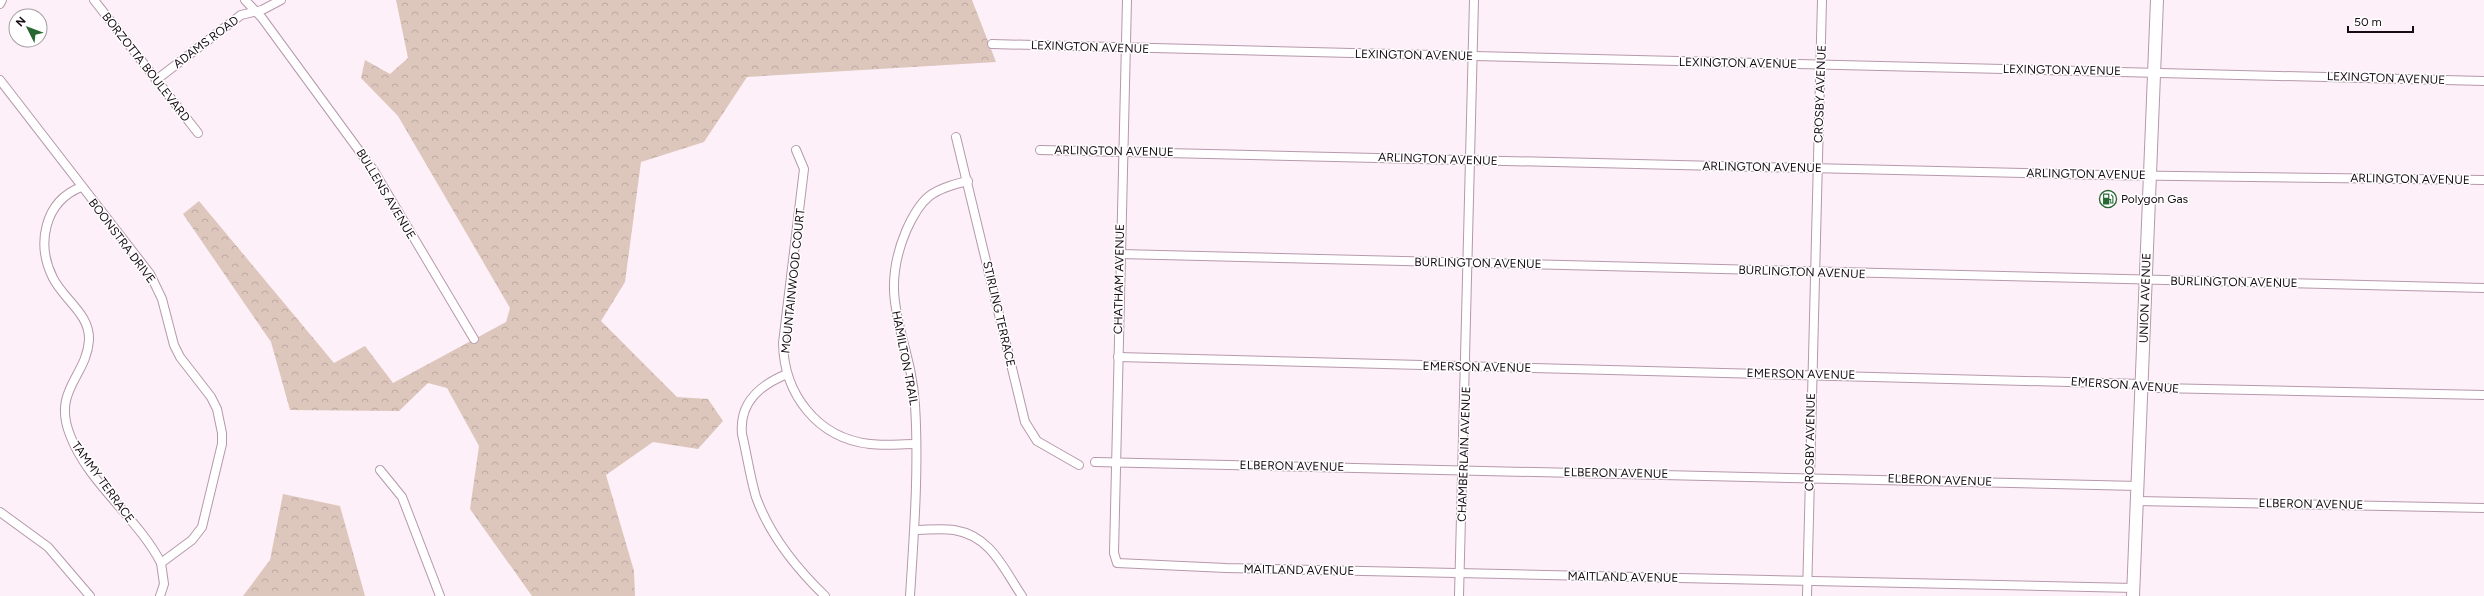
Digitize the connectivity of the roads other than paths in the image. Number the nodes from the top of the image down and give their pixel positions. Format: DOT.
graph roads {
  1 [pos="2,0"];
  2 [pos="94,0"];
  3 [pos="245,0"];
  4 [pos="281,0"];
  5 [pos="1126,0"];
  6 [pos="1474,0"];
  7 [pos="1822,0"];
  8 [pos="2157,0"];
  9 [pos="0,4"];
  10 [pos="254,10"];
  11 [pos="992,44"];
  12 [pos="1125,48"];
  13 [pos="1473,57"];
  14 [pos="1820,64"];
  15 [pos="2154,72"];
  16 [pos="0,80"];
  17 [pos="156,80"];
  18 [pos="2484,82"];
  19 [pos="198,133"];
  20 [pos="956,137"];
  21 [pos="796,150"];
  22 [pos="1040,150"];
  23 [pos="1123,151"];
  24 [pos="1470,160"];
  25 [pos="1817,168"];
  26 [pos="2150,175"];
  27 [pos="2484,180"];
  28 [pos="968,181"];
  29 [pos="81,187"];
  30 [pos="1120,254"];
  31 [pos="1468,263"];
  32 [pos="1815,272"];
  33 [pos="2146,280"];
  34 [pos="2484,288"];
  35 [pos="474,339"];
  36 [pos="1118,358"];
  37 [pos="1466,367"];
  38 [pos="787,374"];
  39 [pos="1812,374"];
  40 [pos="2142,384"];
  41 [pos="2484,395"];
  42 [pos="916,444"];
  43 [pos="1094,462"];
  44 [pos="1116,462"];
  45 [pos="1078,465"];
  46 [pos="380,470"];
  47 [pos="1464,470"];
  48 [pos="1809,477"];
  49 [pos="2138,486"];
  50 [pos="2137,501"];
  51 [pos="2484,508"];
  52 [pos="0,512"];
  53 [pos="914,530"];
  54 [pos="1114,559"];
  55 [pos="161,563"];
  56 [pos="1460,573"];
  57 [pos="1807,581"];
  58 [pos="2134,592"];
  59 [pos="90,596"];
  60 [pos="160,596"];
  61 [pos="440,596"];
  62 [pos="825,596"];
  63 [pos="910,596"];
  64 [pos="1022,596"];
  65 [pos="1459,596"];
  66 [pos="1807,596"];
  1 -- 9 [label="street"];
  2 -- 17 [label="street, BORZOTTA BOULEVARD"];
  3 -- 10 [label="street, BULLENS AVENUE"];
  4 -- 10 [label="street, ADAMS ROAD"];
  5 -- 12 [label="street, CHATHAM AVENUE"];
  6 -- 13 [label="street, CHAMBERLAIN AVENUE"];
  7 -- 14 [label="street, CROSBY AVENUE"];
  8 -- 15 [label="main road, UNION AVENUE"];
  10 -- 17 [label="street, ADAMS ROAD"];
  10 -- 35 [label="street, BULLENS AVENUE"];
  11 -- 12 [label="street, LEXINGTON AVENUE"];
  12 -- 13 [label="street, LEXINGTON AVENUE"];
  12 -- 23 [label="street, CHATHAM AVENUE"];
  13 -- 14 [label="street, LEXINGTON AVENUE"];
  13 -- 24 [label="street, CHAMBERLAIN AVENUE"];
  14 -- 15 [label="street, LEXINGTON AVENUE"];
  14 -- 25 [label="street, CROSBY AVENUE"];
  15 -- 18 [label="street, LEXINGTON AVENUE"];
  15 -- 26 [label="main road, UNION AVENUE"];
  16 -- 29 [label="street, BOONSTRA DRIVE"];
  17 -- 19 [label="street, BORZOTTA BOULEVARD"];
  20 -- 28 [label="street, STIRLING TERRACE"];
  21 -- 38 [label="street, MOUNTAINWOOD COURT"];
  22 -- 23 [label="street, ARLINGTON AVENUE"];
  23 -- 24 [label="street, ARLINGTON AVENUE"];
  23 -- 30 [label="street, CHATHAM AVENUE"];
  24 -- 25 [label="street, ARLINGTON AVENUE"];
  24 -- 31 [label="street, CHAMBERLAIN AVENUE"];
  25 -- 26 [label="street, ARLINGTON AVENUE"];
  25 -- 32 [label="street, CROSBY AVENUE"];
  26 -- 27 [label="street, ARLINGTON AVENUE"];
  26 -- 33 [label="main road, UNION AVENUE"];
  28 -- 42 [label="street, HAMILTON TRAIL"];
  28 -- 45 [label="street, STIRLING TERRACE"];
  29 -- 55 [label="street, TAMMY TERRACE"];
  29 -- 55 [label="street, BOONSTRA DRIVE"];
  30 -- 31 [label="street, BURLINGTON AVENUE"];
  30 -- 36 [label="street, CHATHAM AVENUE"];
  31 -- 32 [label="street, BURLINGTON AVENUE"];
  31 -- 37 [label="street, CHAMBERLAIN AVENUE"];
  32 -- 33 [label="street, BURLINGTON AVENUE"];
  32 -- 39 [label="street, CROSBY AVENUE"];
  33 -- 34 [label="street, BURLINGTON AVENUE"];
  33 -- 40 [label="main road, UNION AVENUE"];
  36 -- 37 [label="street, EMERSON AVENUE"];
  36 -- 44 [label="street, CHATHAM AVENUE"];
  37 -- 39 [label="street, EMERSON AVENUE"];
  37 -- 47 [label="street, CHAMBERLAIN AVENUE"];
  38 -- 42 [label="street, MOUNTAINWOOD COURT"];
  38 -- 62 [label="street"];
  39 -- 40 [label="street, EMERSON AVENUE"];
  39 -- 48 [label="street, CROSBY AVENUE"];
  40 -- 41 [label="street, EMERSON AVENUE"];
  40 -- 49 [label="main road, UNION AVENUE"];
  42 -- 53 [label="street, HAMILTON TRAIL"];
  43 -- 44 [label="street, ELBERON AVENUE"];
  44 -- 47 [label="street, ELBERON AVENUE"];
  44 -- 54 [label="street, CHATHAM AVENUE"];
  46 -- 61 [label="street"];
  47 -- 48 [label="street, ELBERON AVENUE"];
  47 -- 56 [label="street, CHAMBERLAIN AVENUE"];
  48 -- 49 [label="street, ELBERON AVENUE"];
  48 -- 57 [label="street, CROSBY AVENUE"];
  49 -- 50 [label="main road, UNION AVENUE"];
  50 -- 51 [label="street, ELBERON AVENUE"];
  50 -- 58 [label="main road, UNION AVENUE"];
  52 -- 59 [label="street"];
  53 -- 63 [label="street, HAMILTON TRAIL"];
  53 -- 64 [label="street"];
  54 -- 56 [label="street, MAITLAND AVENUE"];
  55 -- 60 [label="street, TAMMY TERRACE"];
  56 -- 57 [label="street, MAITLAND AVENUE"];
  56 -- 65 [label="street, CHAMBERLAIN AVENUE"];
  57 -- 58 [label="street, MAITLAND AVENUE"];
  57 -- 66 [label="street, CROSBY AVENUE"];
}
